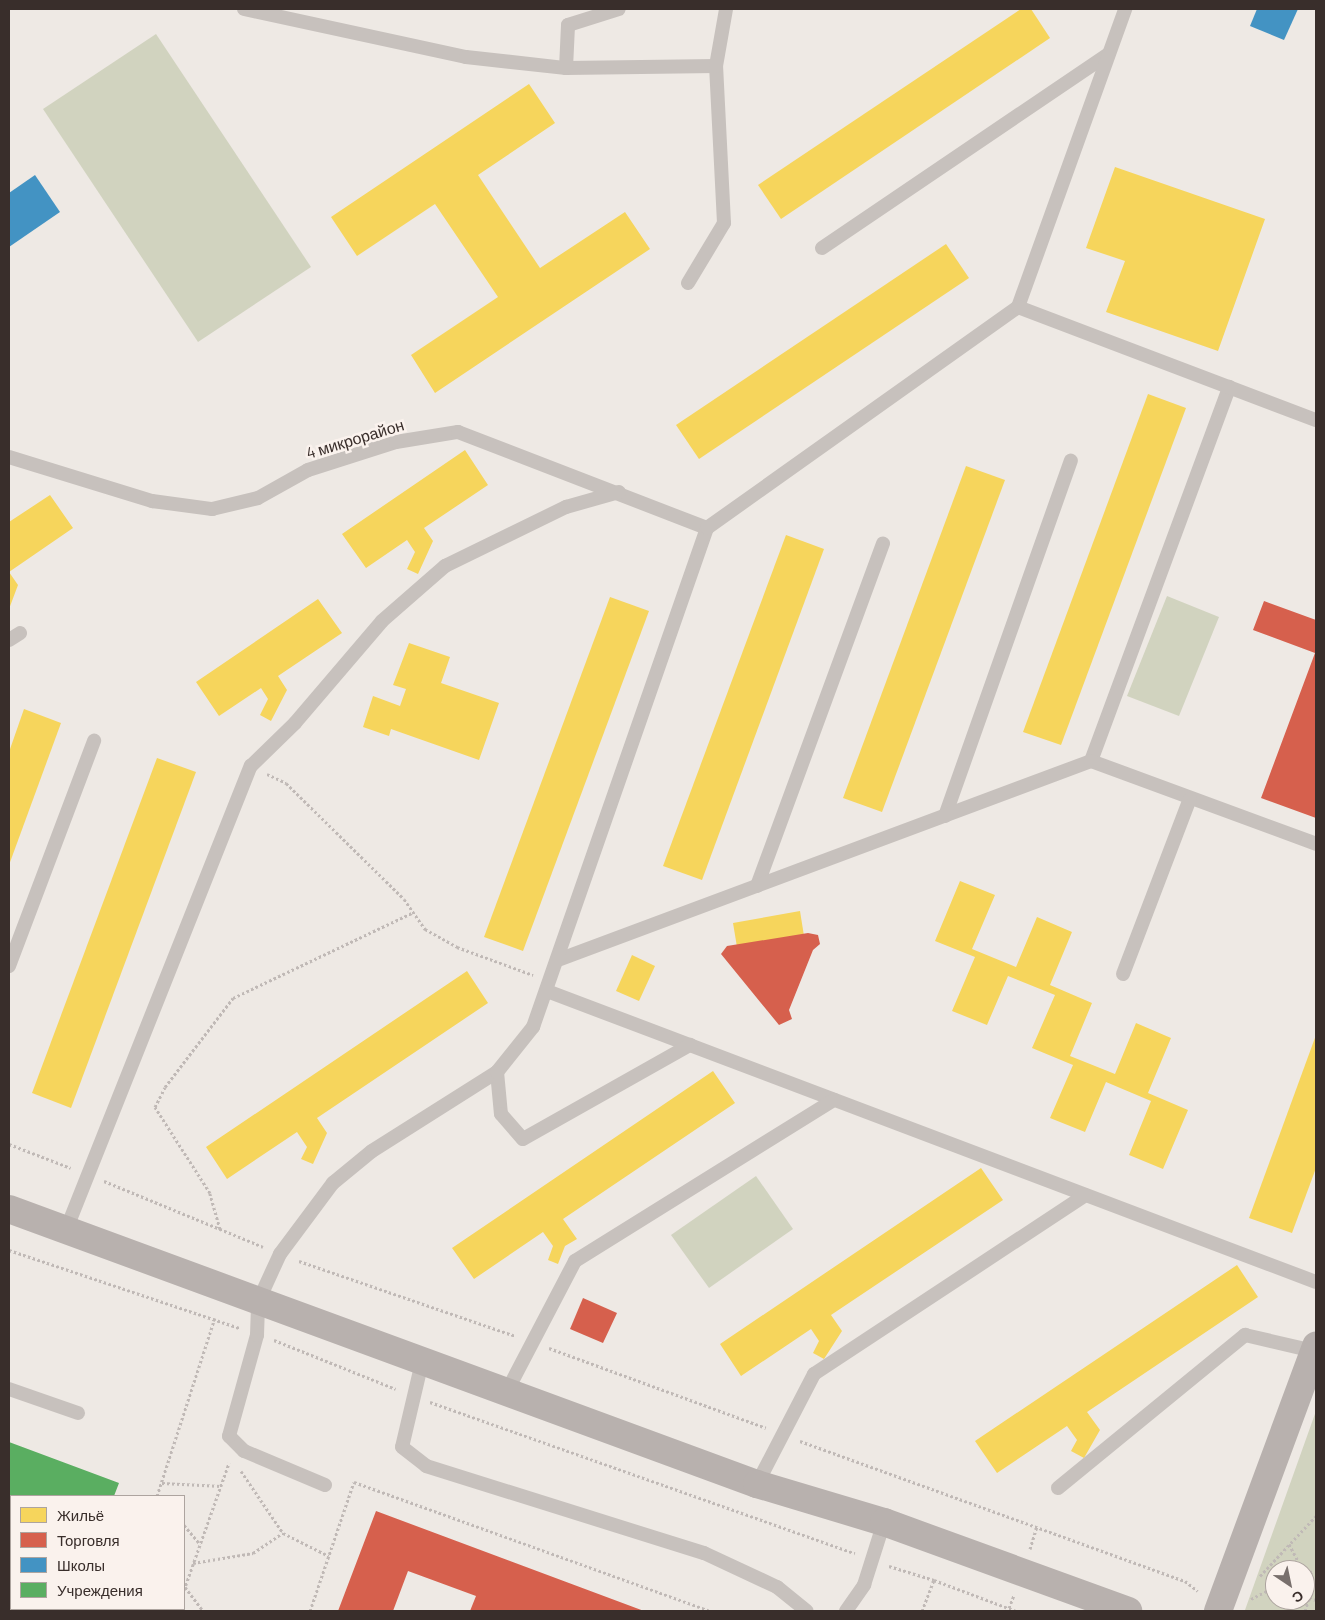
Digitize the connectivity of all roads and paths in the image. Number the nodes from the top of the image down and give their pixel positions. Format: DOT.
graph roads {
  1 [pos="244,9"];
  2 [pos="619,9"];
  3 [pos="726,9"];
  4 [pos="1125,9"];
  5 [pos="1108,54"];
  6 [pos="716,66"];
  7 [pos="566,68"];
  8 [pos="822,248"];
  9 [pos="688,283"];
  10 [pos="1018,307"];
  11 [pos="1229,387"];
  12 [pos="1316,420"];
  13 [pos="9,458"];
  14 [pos="1071,461"];
  15 [pos="619,492"];
  16 [pos="707,528"];
  17 [pos="883,543"];
  18 [pos="94,741"];
  19 [pos="1091,761"];
  20 [pos="251,766"];
  21 [pos="1190,799"];
  22 [pos="944,816"];
  23 [pos="1316,844"];
  24 [pos="757,886"];
  25 [pos="414,912"];
  26 [pos="558,960"];
  27 [pos="9,966"];
  28 [pos="1123,974"];
  29 [pos="546,991"];
  30 [pos="690,1045"];
  31 [pos="497,1072"];
  32 [pos="834,1100"];
  33 [pos="9,1144"];
  34 [pos="86,1174"];
  35 [pos="1085,1195"];
  36 [pos="9,1210"];
  37 [pos="220,1229"];
  38 [pos="66,1230"];
  39 [pos="9,1250"];
  40 [pos="280,1254"];
  41 [pos="1316,1282"];
  42 [pos="258,1302"];
  43 [pos="215,1318"];
  44 [pos="257,1335"];
  45 [pos="533,1342"];
  46 [pos="1315,1349"];
  47 [pos="422,1362"];
  48 [pos="9,1390"];
  49 [pos="506,1392"];
  50 [pos="415,1397"];
  51 [pos="78,1413"];
  52 [pos="782,1435"];
  53 [pos="236,1444"];
  54 [pos="230,1461"];
  55 [pos="162,1483"];
  56 [pos="757,1484"];
  57 [pos="325,1485"];
  58 [pos="221,1486"];
  59 [pos="1058,1488"];
  60 [pos="157,1495"];
  61 [pos="1316,1516"];
  62 [pos="884,1522"];
  63 [pos="185,1527"];
  64 [pos="283,1533"];
  65 [pos="200,1544"];
  66 [pos="1289,1544"];
  67 [pos="329,1556"];
  68 [pos="871,1560"];
  69 [pos="1297,1560"];
  70 [pos="193,1563"];
  71 [pos="934,1580"];
  72 [pos="1255,1580"];
  73 [pos="185,1585"];
  74 [pos="185,1589"];
  75 [pos="1247,1594"];
  76 [pos="1246,1601"];
  77 [pos="1095,1606"];
  78 [pos="1219,1610"];
  79 [pos="203,1611"];
  80 [pos="310,1611"];
  81 [pos="711,1611"];
  82 [pos="807,1611"];
  83 [pos="846,1611"];
  84 [pos="922,1611"];
  85 [pos="1016,1611"];
  86 [pos="1128,1611"];
  1 -- 7 [label="lane"];
  2 -- 7 [label="lane"];
  3 -- 6 [label="lane"];
  4 -- 5 [label="lane"];
  5 -- 8 [label="lane"];
  5 -- 10 [label="lane"];
  6 -- 7 [label="lane"];
  6 -- 9 [label="lane"];
  10 -- 11 [label="lane"];
  10 -- 16 [label="lane"];
  11 -- 12 [label="lane"];
  11 -- 19 [label="lane"];
  13 -- 15 [label="lane, 4 микрорайон"];
  14 -- 22 [label="lane"];
  15 -- 16 [label="lane, 4 микрорайон"];
  15 -- 20 [label="lane"];
  16 -- 26 [label="lane"];
  17 -- 24 [label="lane"];
  18 -- 27 [label="lane"];
  19 -- 21 [label="lane"];
  19 -- 22 [label="lane"];
  20 -- 25 [label="path"];
  20 -- 34 [label="lane"];
  21 -- 23 [label="lane"];
  21 -- 28 [label="lane"];
  22 -- 24 [label="lane"];
  24 -- 26 [label="lane"];
  25 -- 29 [label="path"];
  25 -- 37 [label="path"];
  26 -- 29 [label="lane"];
  29 -- 30 [label="lane"];
  29 -- 31 [label="lane"];
  30 -- 31 [label="lane"];
  30 -- 32 [label="lane"];
  31 -- 40 [label="lane"];
  32 -- 35 [label="lane"];
  32 -- 45 [label="lane"];
  33 -- 34 [label="path"];
  34 -- 37 [label="path"];
  34 -- 38 [label="lane"];
  35 -- 41 [label="lane"];
  35 -- 52 [label="lane"];
  36 -- 38 [label="street"];
  37 -- 40 [label="path"];
  38 -- 42 [label="street"];
  39 -- 43 [label="path"];
  40 -- 42 [label="lane"];
  40 -- 45 [label="path"];
  42 -- 44 [label="lane"];
  42 -- 47 [label="street"];
  43 -- 44 [label="path"];
  43 -- 55 [label="path"];
  44 -- 50 [label="path"];
  44 -- 53 [label="lane"];
  45 -- 49 [label="lane"];
  45 -- 52 [label="path"];
  46 -- 59 [label="lane"];
  46 -- 78 [label="street"];
  47 -- 49 [label="street"];
  47 -- 50 [label="lane"];
  48 -- 51 [label="lane"];
  49 -- 56 [label="street"];
  50 -- 68 [label="path"];
  50 -- 82 [label="lane"];
  52 -- 56 [label="lane"];
  52 -- 78 [label="path"];
  53 -- 54 [label="path"];
  53 -- 57 [label="lane"];
  54 -- 58 [label="path"];
  54 -- 64 [label="path"];
  55 -- 58 [label="path"];
  55 -- 60 [label="path"];
  56 -- 62 [label="street"];
  58 -- 65 [label="path"];
  61 -- 66 [label="path"];
  62 -- 68 [label="lane"];
  62 -- 77 [label="street"];
  63 -- 65 [label="path"];
  64 -- 67 [label="path"];
  64 -- 70 [label="path"];
  65 -- 70 [label="path"];
  66 -- 69 [label="path"];
  66 -- 72 [label="path"];
  67 -- 80 [label="path"];
  67 -- 81 [label="path"];
  68 -- 71 [label="path"];
  68 -- 83 [label="lane"];
  70 -- 73 [label="path"];
  71 -- 84 [label="path"];
  71 -- 85 [label="path"];
  74 -- 79 [label="path"];
  75 -- 76 [label="path"];
  77 -- 86 [label="street"];
}
